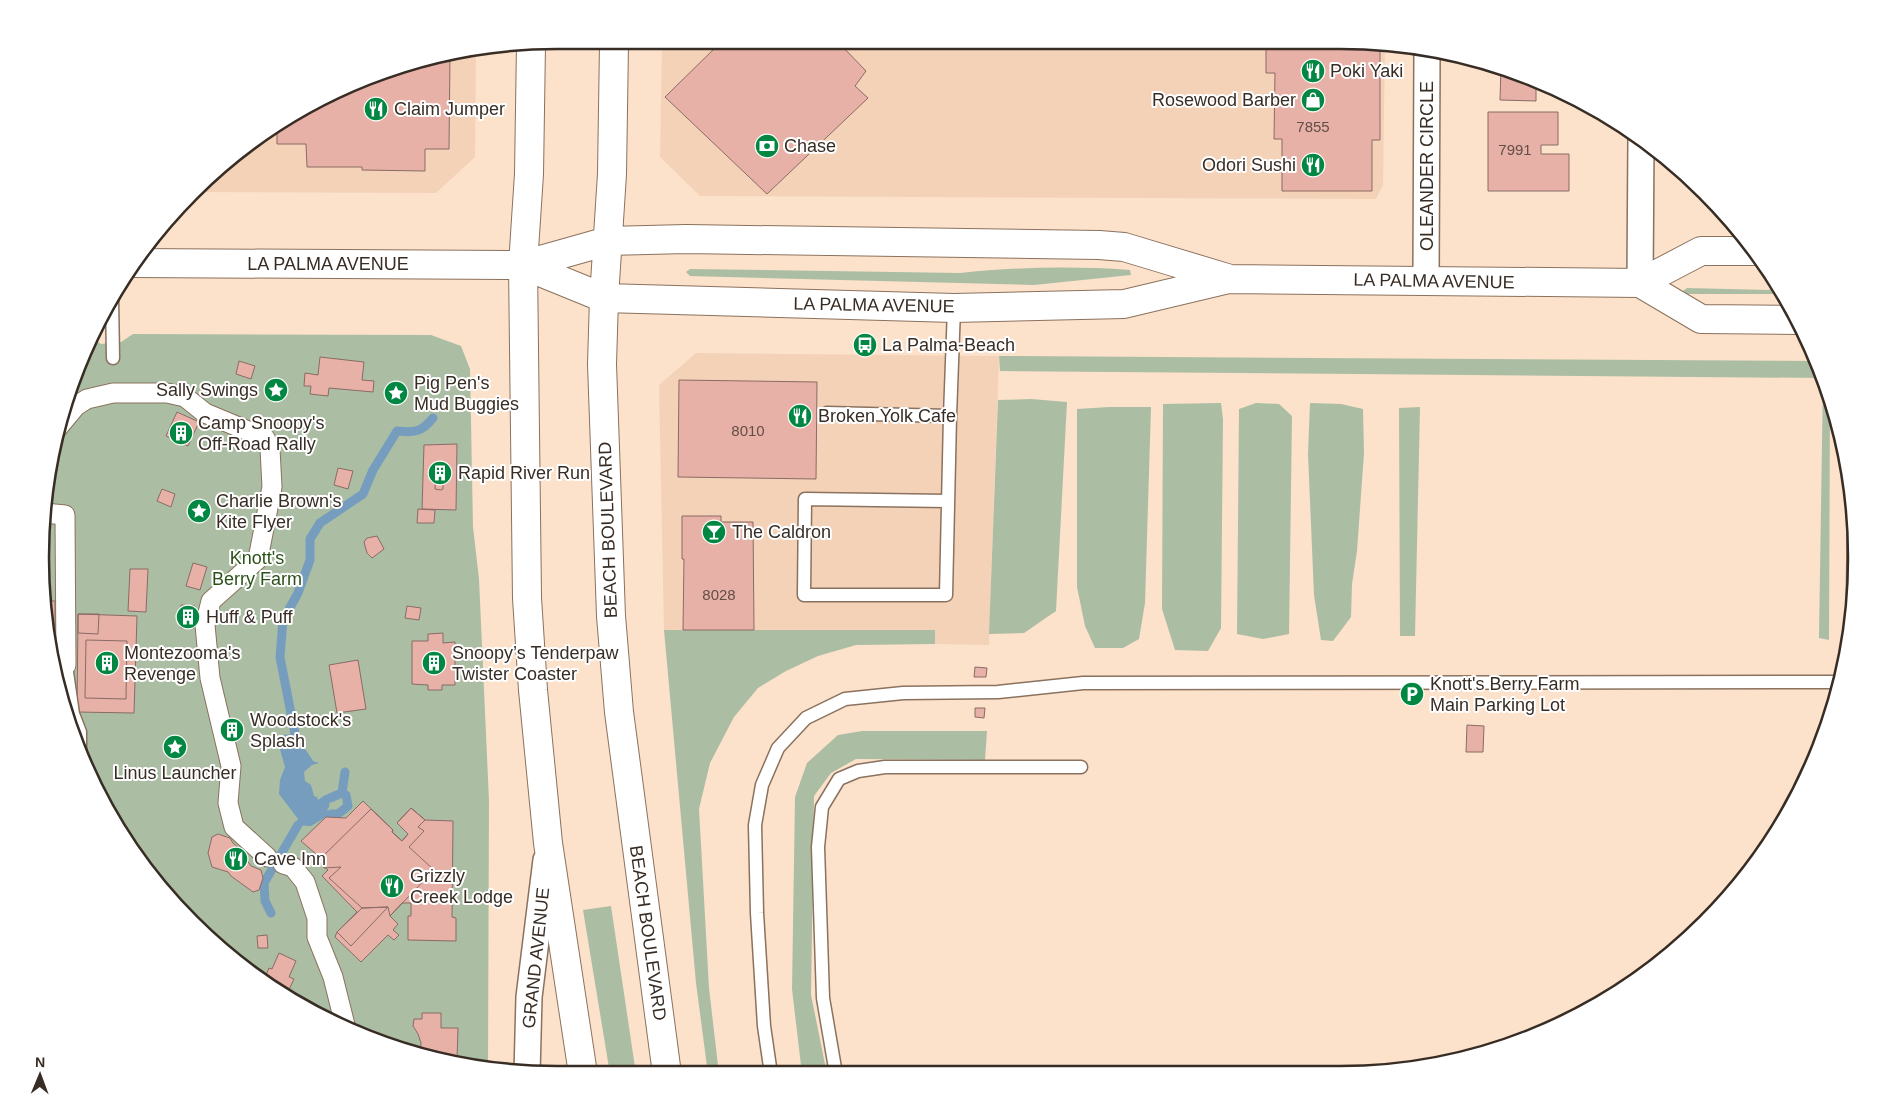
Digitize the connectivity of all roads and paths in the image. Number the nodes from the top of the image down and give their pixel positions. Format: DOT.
graph roads {
  1 [pos="614,49"];
  2 [pos="531,50"];
  3 [pos="1427,57"];
  4 [pos="1641,148"];
  5 [pos="608,241"];
  6 [pos="1745,251"];
  7 [pos="143,263"];
  8 [pos="523,265"];
  9 [pos="1229,279"];
  10 [pos="1426,280"];
  11 [pos="1640,283"];
  12 [pos="604,298"];
  13 [pos="954,308"];
  14 [pos="112,312"];
  15 [pos="1789,320"];
  16 [pos="113,358"];
  17 [pos="70,413"];
  18 [pos="827,413"];
  19 [pos="950,416"];
  20 [pos="948,501"];
  21 [pos="51,514"];
  22 [pos="66,665"];
  23 [pos="1833,682"];
  24 [pos="72,709"];
  25 [pos="1081,767"];
  26 [pos="548,843"];
  27 [pos="344,1019"];
  28 [pos="527,1065"];
  29 [pos="581,1066"];
  30 [pos="666,1066"];
  31 [pos="770,1066"];
  32 [pos="835,1066"];
  1 -- 5 [label="main road, BEACH BOULEVARD"];
  2 -- 8 [label="main road"];
  3 -- 10 [label="street, OLEANDER CIRCLE"];
  4 -- 11 [label="street"];
  5 -- 8 [label="main road, LA PALMA AVENUE"];
  5 -- 9 [label="main road, LA PALMA AVENUE"];
  5 -- 12 [label="main road, BEACH BOULEVARD"];
  6 -- 11 [label="main road, LA PALMA AVENUE"];
  7 -- 8 [label="main road, LA PALMA AVENUE"];
  8 -- 12 [label="main road, LA PALMA AVENUE"];
  8 -- 26 [label="main road"];
  9 -- 10 [label="main road, LA PALMA AVENUE"];
  9 -- 13 [label="main road, LA PALMA AVENUE"];
  10 -- 11 [label="main road, LA PALMA AVENUE"];
  11 -- 15 [label="main road, LA PALMA AVENUE"];
  12 -- 13 [label="main road, LA PALMA AVENUE"];
  12 -- 30 [label="main road, BEACH BOULEVARD"];
  13 -- 19 [label="lane"];
  14 -- 16 [label="lane"];
  17 -- 27 [label="street"];
  18 -- 19 [label="lane"];
  19 -- 20 [label="lane"];
  20 -- 20 [label="lane"];
  21 -- 22 [label="street"];
  22 -- 24 [label="lane"];
  23 -- 31 [label="lane"];
  25 -- 32 [label="lane"];
  26 -- 28 [label="street, GRAND AVENUE"];
  26 -- 29 [label="main road"];
}
